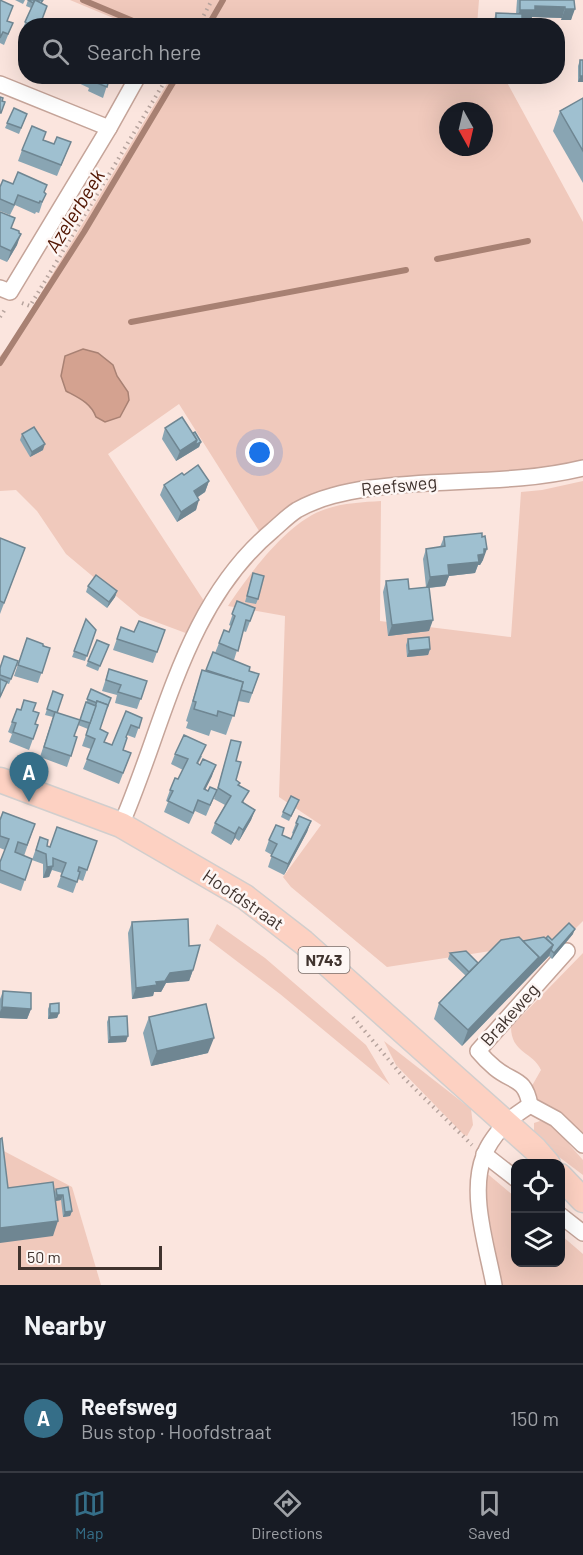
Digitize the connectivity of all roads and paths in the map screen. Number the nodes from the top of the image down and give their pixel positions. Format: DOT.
graph roads {
  1 [pos="212,0"];
  2 [pos="202,18"];
  3 [pos="0,84"];
  4 [pos="134,84"];
  5 [pos="163,84"];
  6 [pos="109,128"];
  7 [pos="0,288"];
  8 [pos="8,306"];
  9 [pos="16,308"];
  10 [pos="0,317"];
  11 [pos="583,468"];
  12 [pos="0,780"];
  13 [pos="121,825"];
  14 [pos="567,951"];
  15 [pos="346,1009"];
  16 [pos="530,1105"];
  17 [pos="505,1123"];
  18 [pos="583,1145"];
  19 [pos="484,1154"];
  20 [pos="542,1156"];
  21 [pos="565,1169"];
  22 [pos="511,1175"];
  23 [pos="565,1180"];
  24 [pos="583,1180"];
  25 [pos="583,1200"];
  26 [pos="565,1218"];
  27 [pos="583,1233"];
  28 [pos="494,1285"];
  1 -- 2 [label="path"];
  3 -- 6 [label="street"];
  4 -- 6 [label="street"];
  5 -- 9 [label="path"];
  6 -- 7 [label="street"];
  8 -- 10 [label="path"];
  11 -- 13 [label="street, Reefsweg"];
  12 -- 13 [label="main road, Hoofdstraat / N743"];
  13 -- 17 [label="main road, Hoofdstraat / N743"];
  14 -- 16 [label="street, Brakeweg"];
  15 -- 19 [label="path"];
  16 -- 17 [label="street"];
  16 -- 18 [label="street"];
  17 -- 19 [label="street"];
  17 -- 20 [label="main road, N743"];
  19 -- 22 [label="street"];
  19 -- 28 [label="street"];
  21 -- 24 [label="main road, N743"];
  23 -- 25 [label="main road"];
  26 -- 27 [label="street"];
}
